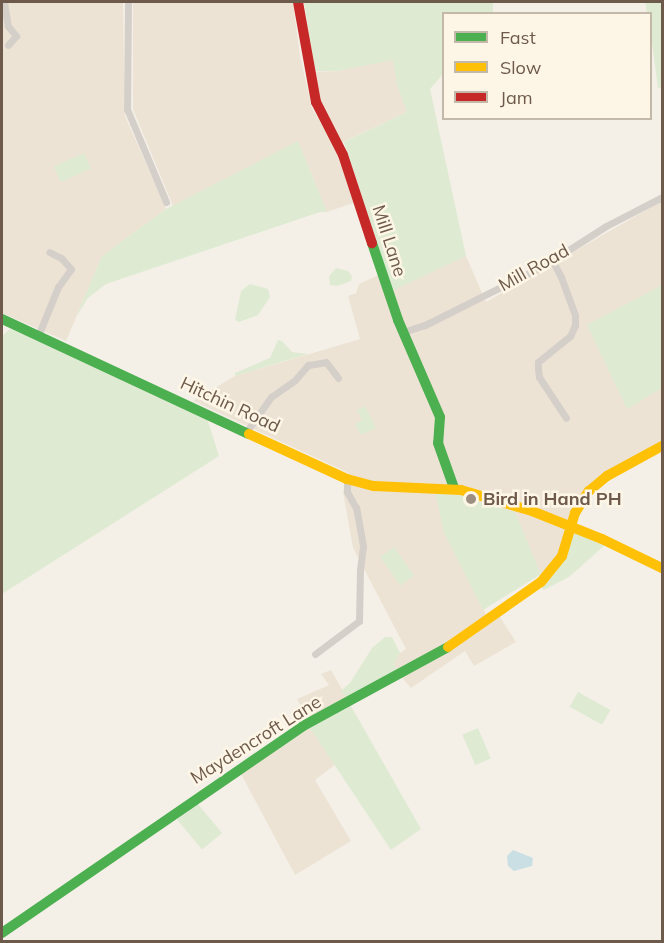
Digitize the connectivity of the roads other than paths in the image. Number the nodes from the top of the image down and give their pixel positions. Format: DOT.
graph roads {
  1 [pos="4,2"];
  2 [pos="128,2"];
  3 [pos="298,2"];
  4 [pos="8,45"];
  5 [pos="663,197"];
  6 [pos="166,202"];
  7 [pos="50,252"];
  8 [pos="552,261"];
  9 [pos="2,319"];
  10 [pos="403,332"];
  11 [pos="38,336"];
  12 [pos="338,378"];
  13 [pos="566,418"];
  14 [pos="247,431"];
  15 [pos="663,446"];
  16 [pos="347,479"];
  17 [pos="454,488"];
  18 [pos="570,526"];
  19 [pos="663,568"];
  20 [pos="315,654"];
  21 [pos="2,933"];
  1 -- 4 [label="street"];
  2 -- 6 [label="street"];
  3 -- 10 [label="street, Mill Lane"];
  5 -- 8 [label="street, Mill Road"];
  7 -- 11 [label="street"];
  8 -- 10 [label="street, Mill Road"];
  8 -- 13 [label="street"];
  9 -- 11 [label="street, Hitchin Road"];
  10 -- 17 [label="street, Mill Lane"];
  11 -- 14 [label="street, Hitchin Road"];
  12 -- 14 [label="street"];
  14 -- 16 [label="street, Hitchin Road"];
  15 -- 18 [label="street, Maydencroft Lane"];
  16 -- 17 [label="street, Hitchin Road"];
  16 -- 20 [label="street"];
  17 -- 18 [label="street, Hitchin Road"];
  18 -- 19 [label="street, Hitchin Road"];
  18 -- 21 [label="street, Maydencroft Lane"];
}
